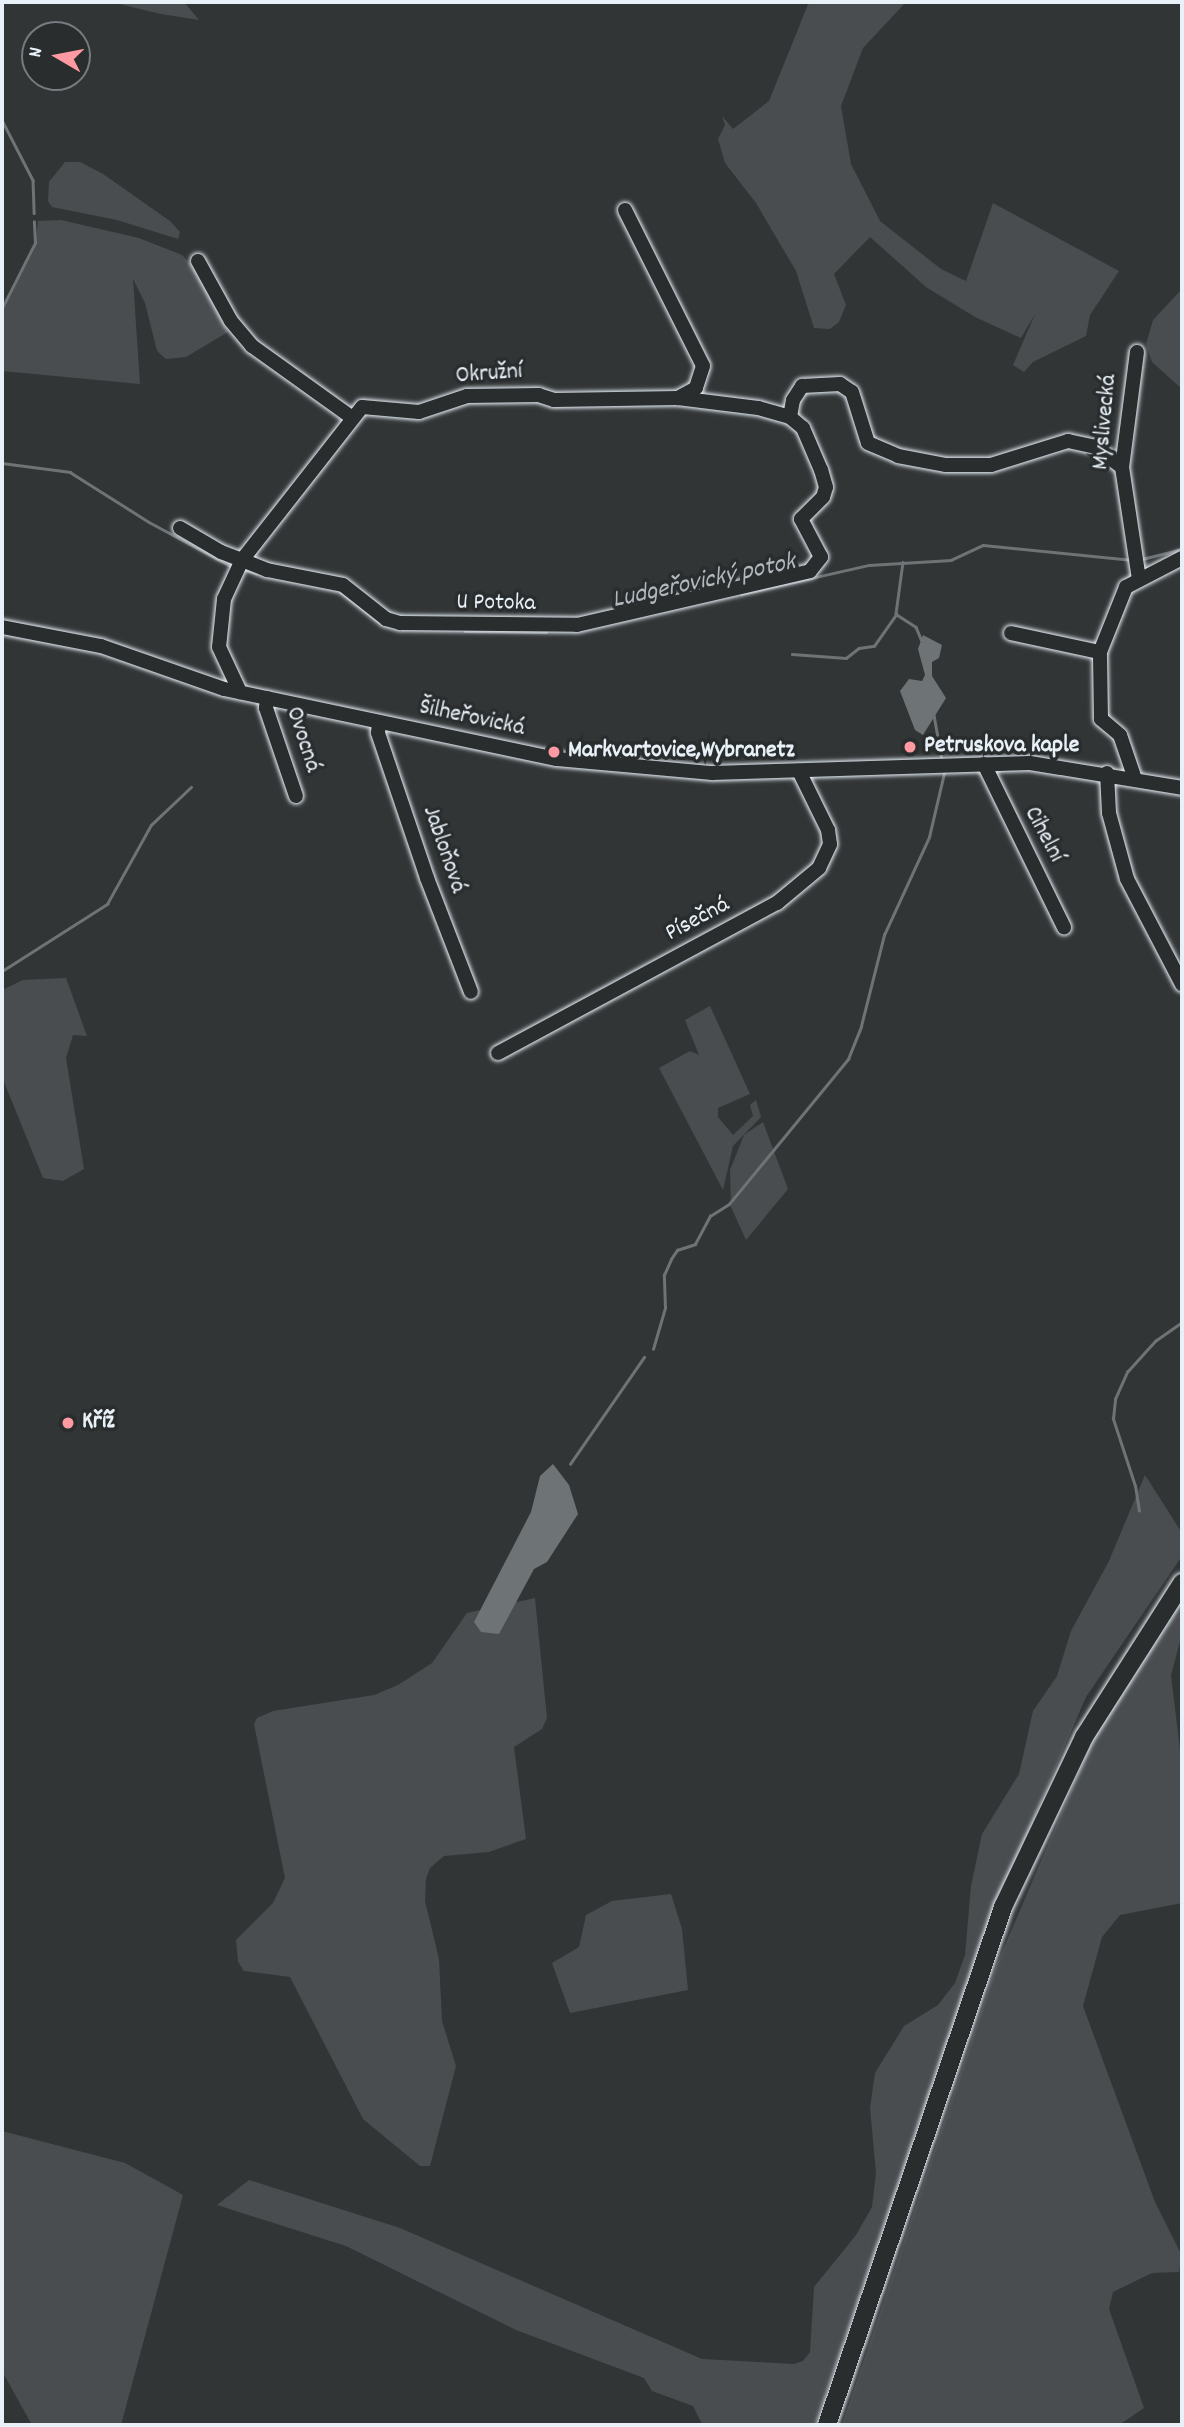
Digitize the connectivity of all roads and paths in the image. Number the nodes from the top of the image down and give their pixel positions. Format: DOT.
graph roads {
  1 [pos="625,211"];
  2 [pos="198,261"];
  3 [pos="1137,352"];
  4 [pos="678,398"];
  5 [pos="351,417"];
  6 [pos="790,417"];
  7 [pos="1122,467"];
  8 [pos="180,527"];
  9 [pos="1182,558"];
  10 [pos="242,560"];
  11 [pos="1139,579"];
  12 [pos="2,627"];
  13 [pos="1011,633"];
  14 [pos="1100,652"];
  15 [pos="240,692"];
  16 [pos="267,698"];
  17 [pos="379,722"];
  18 [pos="984,764"];
  19 [pos="799,771"];
  20 [pos="1107,773"];
  21 [pos="1135,779"];
  22 [pos="1182,788"];
  23 [pos="296,796"];
  24 [pos="1064,927"];
  25 [pos="1182,984"];
  26 [pos="471,992"];
  27 [pos="498,1053"];
  28 [pos="1182,1583"];
  29 [pos="828,2422"];
  1 -- 4 [label="street"];
  2 -- 5 [label="street"];
  3 -- 7 [label="street, Myslivecká"];
  4 -- 5 [label="street, Okružní"];
  4 -- 6 [label="street, Okružní"];
  5 -- 10 [label="street"];
  6 -- 7 [label="street"];
  6 -- 10 [label="street, U Potoka"];
  7 -- 11 [label="street, Myslivecká"];
  8 -- 10 [label="street, U Potoka"];
  9 -- 11 [label="street"];
  10 -- 15 [label="street"];
  11 -- 14 [label="street"];
  12 -- 15 [label="street, Šilheřovická"];
  13 -- 14 [label="street"];
  14 -- 21 [label="street"];
  15 -- 16 [label="street, Šilheřovická"];
  16 -- 17 [label="street, Šilheřovická"];
  16 -- 23 [label="street, Ovocná"];
  17 -- 19 [label="street, Šilheřovická"];
  17 -- 26 [label="street, Jabloňová"];
  18 -- 19 [label="street, Šilheřovická"];
  18 -- 20 [label="street, Šilheřovická"];
  18 -- 24 [label="street, Cihelní"];
  19 -- 27 [label="street, Písečná"];
  20 -- 21 [label="street, Šilheřovická"];
  20 -- 25 [label="street"];
  21 -- 22 [label="street, Šilheřovická"];
  28 -- 29 [label="main road"];
}
